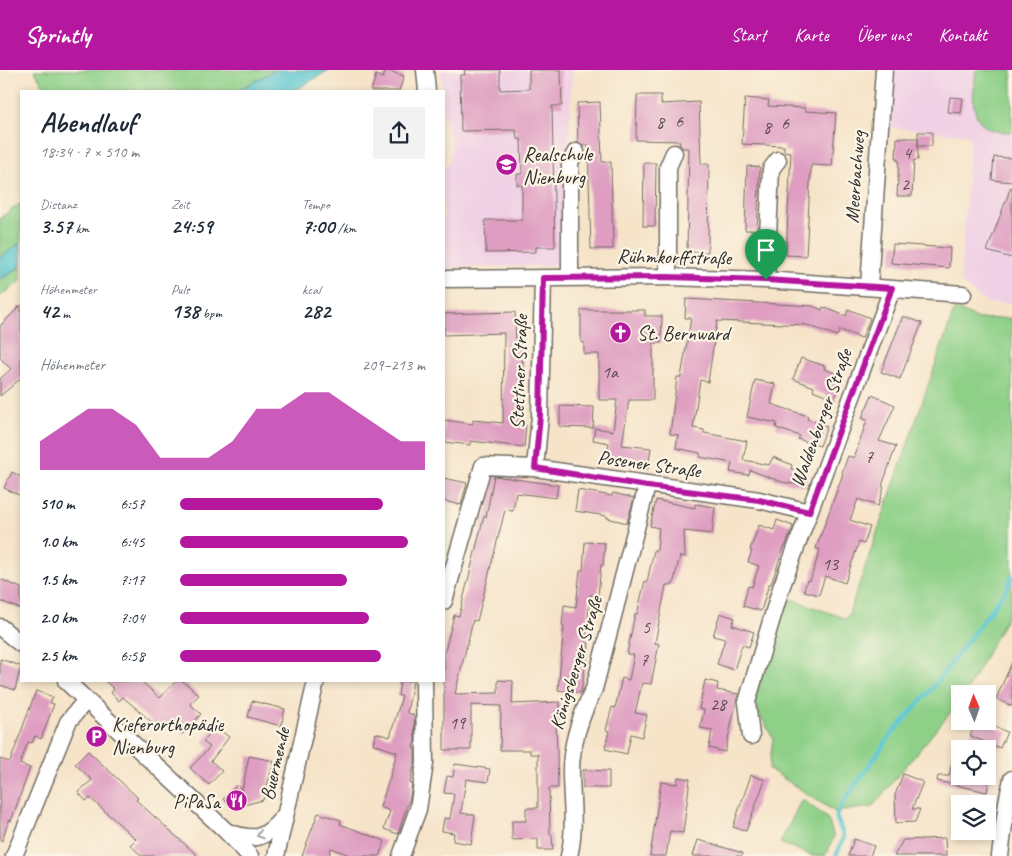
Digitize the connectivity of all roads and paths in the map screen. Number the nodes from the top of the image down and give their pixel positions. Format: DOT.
graph roads {
  1 [pos="425,70"];
  2 [pos="884,70"];
  3 [pos="427,90"];
  4 [pos="576,152"];
  5 [pos="674,153"];
  6 [pos="778,160"];
  7 [pos="668,277"];
  8 [pos="543,278"];
  9 [pos="570,278"];
  10 [pos="445,279"];
  11 [pos="766,280"];
  12 [pos="869,286"];
  13 [pos="892,288"];
  14 [pos="963,294"];
  15 [pos="535,468"];
  16 [pos="647,486"];
  17 [pos="809,512"];
  18 [pos="445,597"];
  19 [pos="0,627"];
  20 [pos="20,643"];
  21 [pos="67,682"];
  22 [pos="316,682"];
  23 [pos="424,682"];
  24 [pos="86,700"];
  25 [pos="750,736"];
  26 [pos="1012,779"];
  27 [pos="286,814"];
  28 [pos="226,831"];
  29 [pos="14,856"];
  30 [pos="250,856"];
  31 [pos="276,856"];
  32 [pos="401,856"];
  33 [pos="569,856"];
  34 [pos="1000,856"];
  1 -- 3 [label="street"];
  2 -- 12 [label="street, Meerbachweg"];
  4 -- 9 [label="street"];
  5 -- 7 [label="street"];
  6 -- 11 [label="street"];
  7 -- 9 [label="street, Rühmkorffstraße"];
  7 -- 11 [label="street, Rühmkorffstraße"];
  8 -- 9 [label="street, Rühmkorffstraße"];
  8 -- 10 [label="street, Rühmkorffstraße"];
  8 -- 15 [label="street, Stettiner Straße"];
  11 -- 12 [label="street, Rühmkorffstraße"];
  12 -- 13 [label="street, Rühmkorffstraße"];
  13 -- 14 [label="street, Rühmkorffstraße"];
  13 -- 17 [label="street, Waldenburger Straße"];
  15 -- 16 [label="street, Posener Straße"];
  15 -- 18 [label="street, Posener Straße"];
  16 -- 17 [label="street, Posener Straße"];
  16 -- 33 [label="street, Königsberger Straße"];
  17 -- 25 [label="street, Waldenburger Straße"];
  19 -- 20 [label="street"];
  21 -- 24 [label="street"];
  22 -- 27 [label="street, Buermende"];
  23 -- 32 [label="street"];
  24 -- 28 [label="street"];
  24 -- 29 [label="street"];
  26 -- 34 [label="street"];
  27 -- 28 [label="street, one-way"];
  27 -- 31 [label="street, Buermende"];
  28 -- 30 [label="street"];
}
